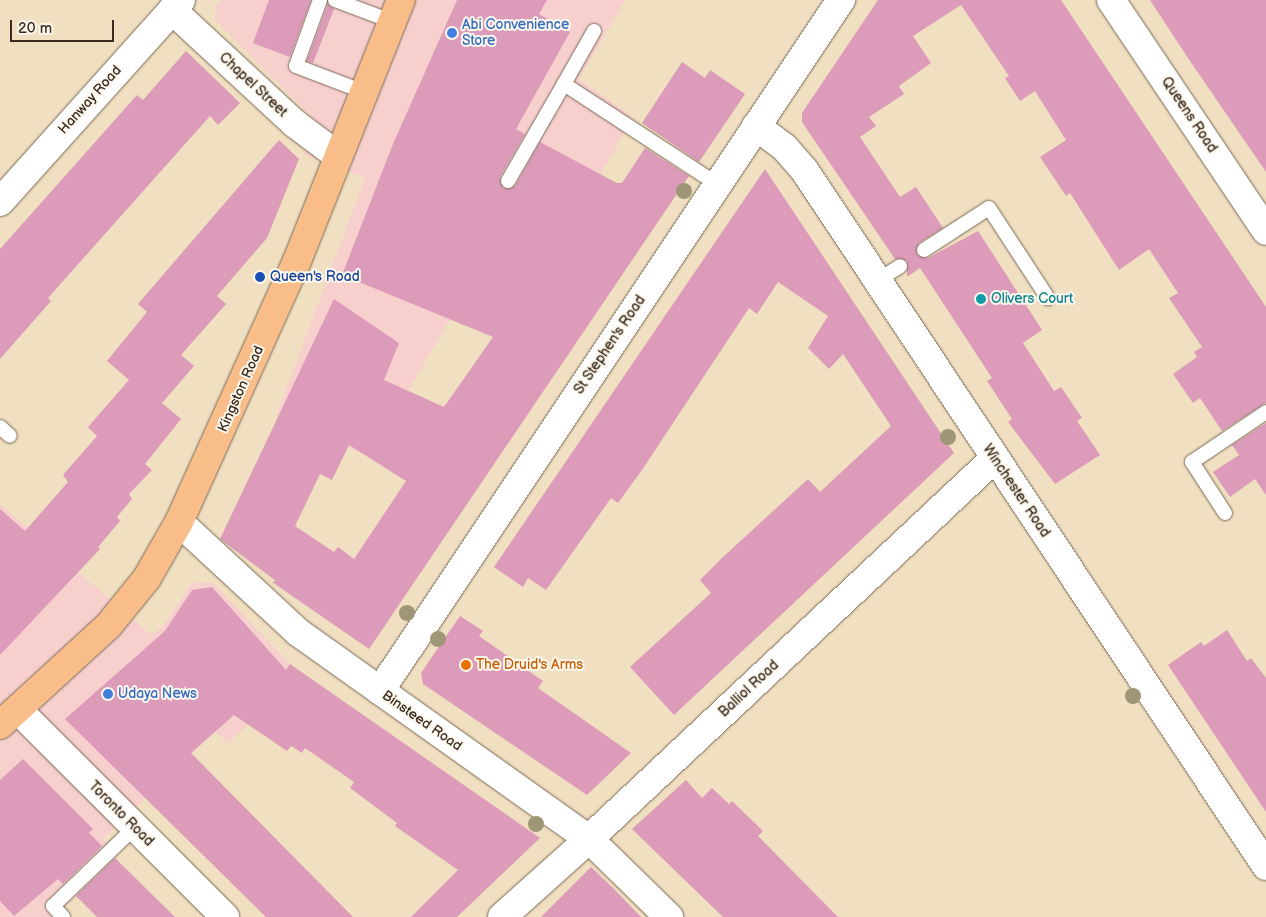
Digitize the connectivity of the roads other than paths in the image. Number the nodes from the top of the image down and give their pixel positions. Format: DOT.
graph roads {
  1 [pos="320,0"];
  2 [pos="335,0"];
  3 [pos="841,0"];
  4 [pos="1111,0"];
  5 [pos="177,5"];
  6 [pos="396,11"];
  7 [pos="594,31"];
  8 [pos="564,84"];
  9 [pos="364,92"];
  10 [pos="756,126"];
  11 [pos="338,156"];
  12 [pos="508,182"];
  13 [pos="717,184"];
  14 [pos="0,202"];
  15 [pos="1266,231"];
  16 [pos="924,250"];
  17 [pos="1048,298"];
  18 [pos="1266,412"];
  19 [pos="994,459"];
  20 [pos="1225,513"];
  21 [pos="179,522"];
  22 [pos="380,691"];
  23 [pos="9,718"];
  24 [pos="135,827"];
  25 [pos="589,839"];
  26 [pos="1266,866"];
  27 [pos="64,917"];
  28 [pos="225,917"];
  29 [pos="502,917"];
  30 [pos="669,917"];
  1 -- 9 [label="lane"];
  2 -- 6 [label="lane"];
  3 -- 10 [label="street, St Stephen's Road"];
  4 -- 15 [label="street, Queens Road"];
  5 -- 11 [label="street, Chapel Street"];
  5 -- 14 [label="street, Hanway Road"];
  6 -- 9 [label="main road, Kingston Road"];
  7 -- 8 [label="lane"];
  8 -- 12 [label="lane"];
  8 -- 13 [label="lane"];
  9 -- 11 [label="main road, Kingston Road"];
  10 -- 13 [label="street, St Stephen's Road"];
  10 -- 19 [label="street, Winchester Road"];
  11 -- 21 [label="main road, Kingston Road"];
  13 -- 22 [label="street, St Stephen's Road"];
  16 -- 17 [label="lane"];
  18 -- 20 [label="lane"];
  19 -- 25 [label="street, Balliol Road"];
  19 -- 26 [label="street, Winchester Road"];
  21 -- 22 [label="street, Binsteed Road"];
  21 -- 23 [label="main road, Kingston Road"];
  22 -- 25 [label="street, Binsteed Road"];
  23 -- 24 [label="street, Toronto Road"];
  24 -- 27 [label="lane"];
  24 -- 28 [label="street, Toronto Road"];
  25 -- 29 [label="street, Balliol Road"];
  25 -- 30 [label="street, Binsteed Road"];
}
